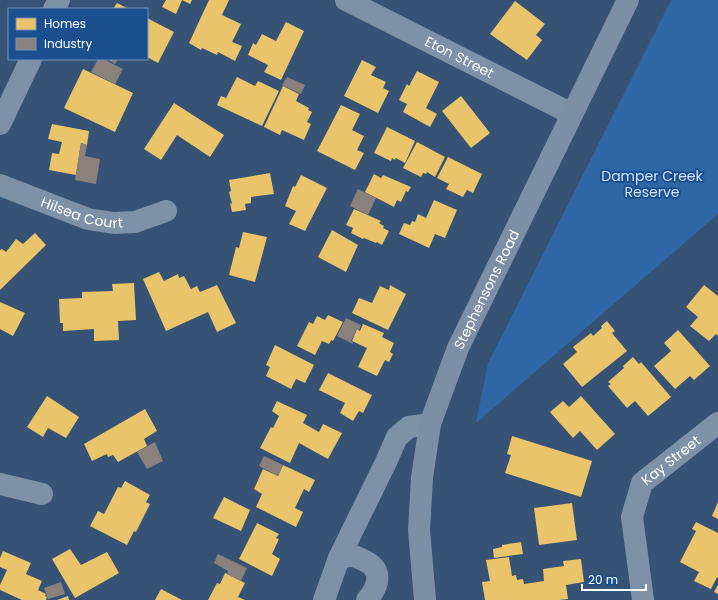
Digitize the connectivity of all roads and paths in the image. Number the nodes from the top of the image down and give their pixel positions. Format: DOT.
graph roads {
  1 [pos="346,0"];
  2 [pos="628,0"];
  3 [pos="31,60"];
  4 [pos="572,114"];
  5 [pos="0,124"];
  6 [pos="0,185"];
  7 [pos="166,211"];
  8 [pos="718,422"];
  9 [pos="430,424"];
  10 [pos="0,484"];
  11 [pos="42,494"];
  12 [pos="339,558"];
  13 [pos="324,600"];
  14 [pos="367,600"];
  15 [pos="424,600"];
  16 [pos="643,600"];
  1 -- 4 [label="street, Eton Street"];
  2 -- 4 [label="main road, Stephensons Road"];
  3 -- 5 [label="street"];
  4 -- 9 [label="main road, Stephensons Road"];
  6 -- 7 [label="street, Hilsea Court"];
  8 -- 16 [label="street, Kay Street"];
  9 -- 12 [label="street"];
  9 -- 15 [label="main road, Stephensons Road"];
  10 -- 11 [label="street"];
  12 -- 13 [label="street"];
  12 -- 14 [label="street"];
}
